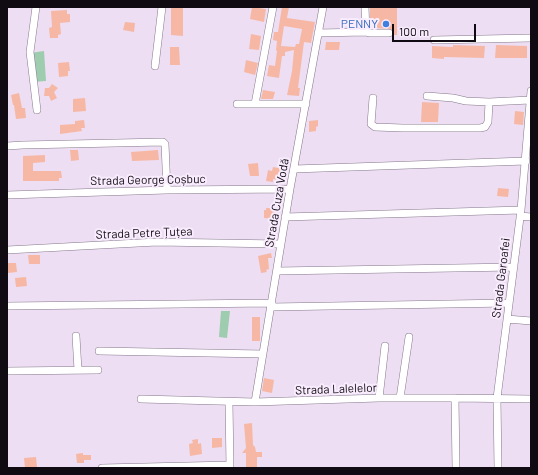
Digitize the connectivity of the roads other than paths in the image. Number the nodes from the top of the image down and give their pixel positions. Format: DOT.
graph roads {
  1 [pos="36,7"];
  2 [pos="162,7"];
  3 [pos="273,7"];
  4 [pos="323,7"];
  5 [pos="365,7"];
  6 [pos="366,32"];
  7 [pos="318,33"];
  8 [pos="389,33"];
  9 [pos="531,38"];
  10 [pos="434,40"];
  11 [pos="155,66"];
  12 [pos="531,91"];
  13 [pos="427,96"];
  14 [pos="373,98"];
  15 [pos="530,100"];
  16 [pos="489,102"];
  17 [pos="237,104"];
  18 [pos="255,104"];
  19 [pos="306,104"];
  20 [pos="37,110"];
  21 [pos="7,146"];
  22 [pos="528,159"];
  23 [pos="294,169"];
  24 [pos="290,189"];
  25 [pos="167,190"];
  26 [pos="7,195"];
  27 [pos="520,213"];
  28 [pos="286,217"];
  29 [pos="531,217"];
  30 [pos="282,244"];
  31 [pos="7,250"];
  32 [pos="514,267"];
  33 [pos="277,272"];
  34 [pos="510,303"];
  35 [pos="272,305"];
  36 [pos="7,306"];
  37 [pos="507,319"];
  38 [pos="531,321"];
  39 [pos="76,336"];
  40 [pos="409,337"];
  41 [pos="385,346"];
  42 [pos="99,351"];
  43 [pos="263,354"];
  44 [pos="78,370"];
  45 [pos="98,370"];
  46 [pos="7,371"];
  47 [pos="379,398"];
  48 [pos="400,398"];
  49 [pos="455,398"];
  50 [pos="497,398"];
  51 [pos="141,399"];
  52 [pos="531,399"];
  53 [pos="229,402"];
  54 [pos="255,402"];
  55 [pos="230,466"];
  56 [pos="102,468"];
  57 [pos="456,468"];
  58 [pos="498,468"];
  1 -- 20 [label="street"];
  2 -- 11 [label="street"];
  3 -- 18 [label="street"];
  4 -- 7 [label="street, Strada Cuza Vodă"];
  5 -- 6 [label="street"];
  6 -- 7 [label="street"];
  6 -- 8 [label="street"];
  7 -- 19 [label="street, Strada Cuza Vodă"];
  9 -- 10 [label="street"];
  12 -- 15 [label="street, Strada Garoafei"];
  13 -- 16 [label="street"];
  14 -- 16 [label="street"];
  15 -- 16 [label="street"];
  15 -- 22 [label="street, Strada Garoafei"];
  17 -- 18 [label="street"];
  18 -- 19 [label="street"];
  19 -- 23 [label="street, Strada Cuza Vodă"];
  21 -- 25 [label="street"];
  22 -- 23 [label="street"];
  22 -- 27 [label="street, Strada Garoafei"];
  23 -- 24 [label="street, Strada Cuza Vodă"];
  24 -- 25 [label="street, Strada George Coșbuc"];
  24 -- 28 [label="street, Strada Cuza Vodă"];
  25 -- 26 [label="street, Strada George Coșbuc"];
  27 -- 28 [label="street"];
  27 -- 29 [label="street"];
  27 -- 32 [label="street, Strada Garoafei"];
  28 -- 30 [label="street, Strada Cuza Vodă"];
  30 -- 31 [label="street, Strada Petre Țuțea"];
  30 -- 33 [label="street, Strada Cuza Vodă"];
  32 -- 33 [label="street"];
  32 -- 34 [label="street, Strada Garoafei"];
  33 -- 35 [label="street, Strada Cuza Vodă"];
  34 -- 35 [label="street"];
  34 -- 37 [label="street, Strada Garoafei"];
  35 -- 36 [label="street"];
  35 -- 43 [label="street, Strada Cuza Vodă"];
  37 -- 38 [label="street"];
  37 -- 50 [label="street, Strada Garoafei"];
  39 -- 44 [label="street"];
  40 -- 48 [label="street"];
  41 -- 47 [label="street"];
  42 -- 43 [label="street"];
  43 -- 54 [label="street, Strada Cuza Vodă"];
  44 -- 45 [label="street"];
  44 -- 46 [label="street"];
  47 -- 48 [label="street, Strada Lalelelor"];
  47 -- 54 [label="street, Strada Lalelelor"];
  48 -- 49 [label="street, Strada Lalelelor"];
  49 -- 50 [label="street, Strada Lalelelor"];
  49 -- 57 [label="street"];
  50 -- 52 [label="street, Strada Lalelelor"];
  50 -- 58 [label="street, Strada Garoafei"];
  51 -- 53 [label="street, Strada Lalelelor"];
  53 -- 54 [label="street, Strada Lalelelor"];
  53 -- 55 [label="street"];
  55 -- 56 [label="street"];
}
